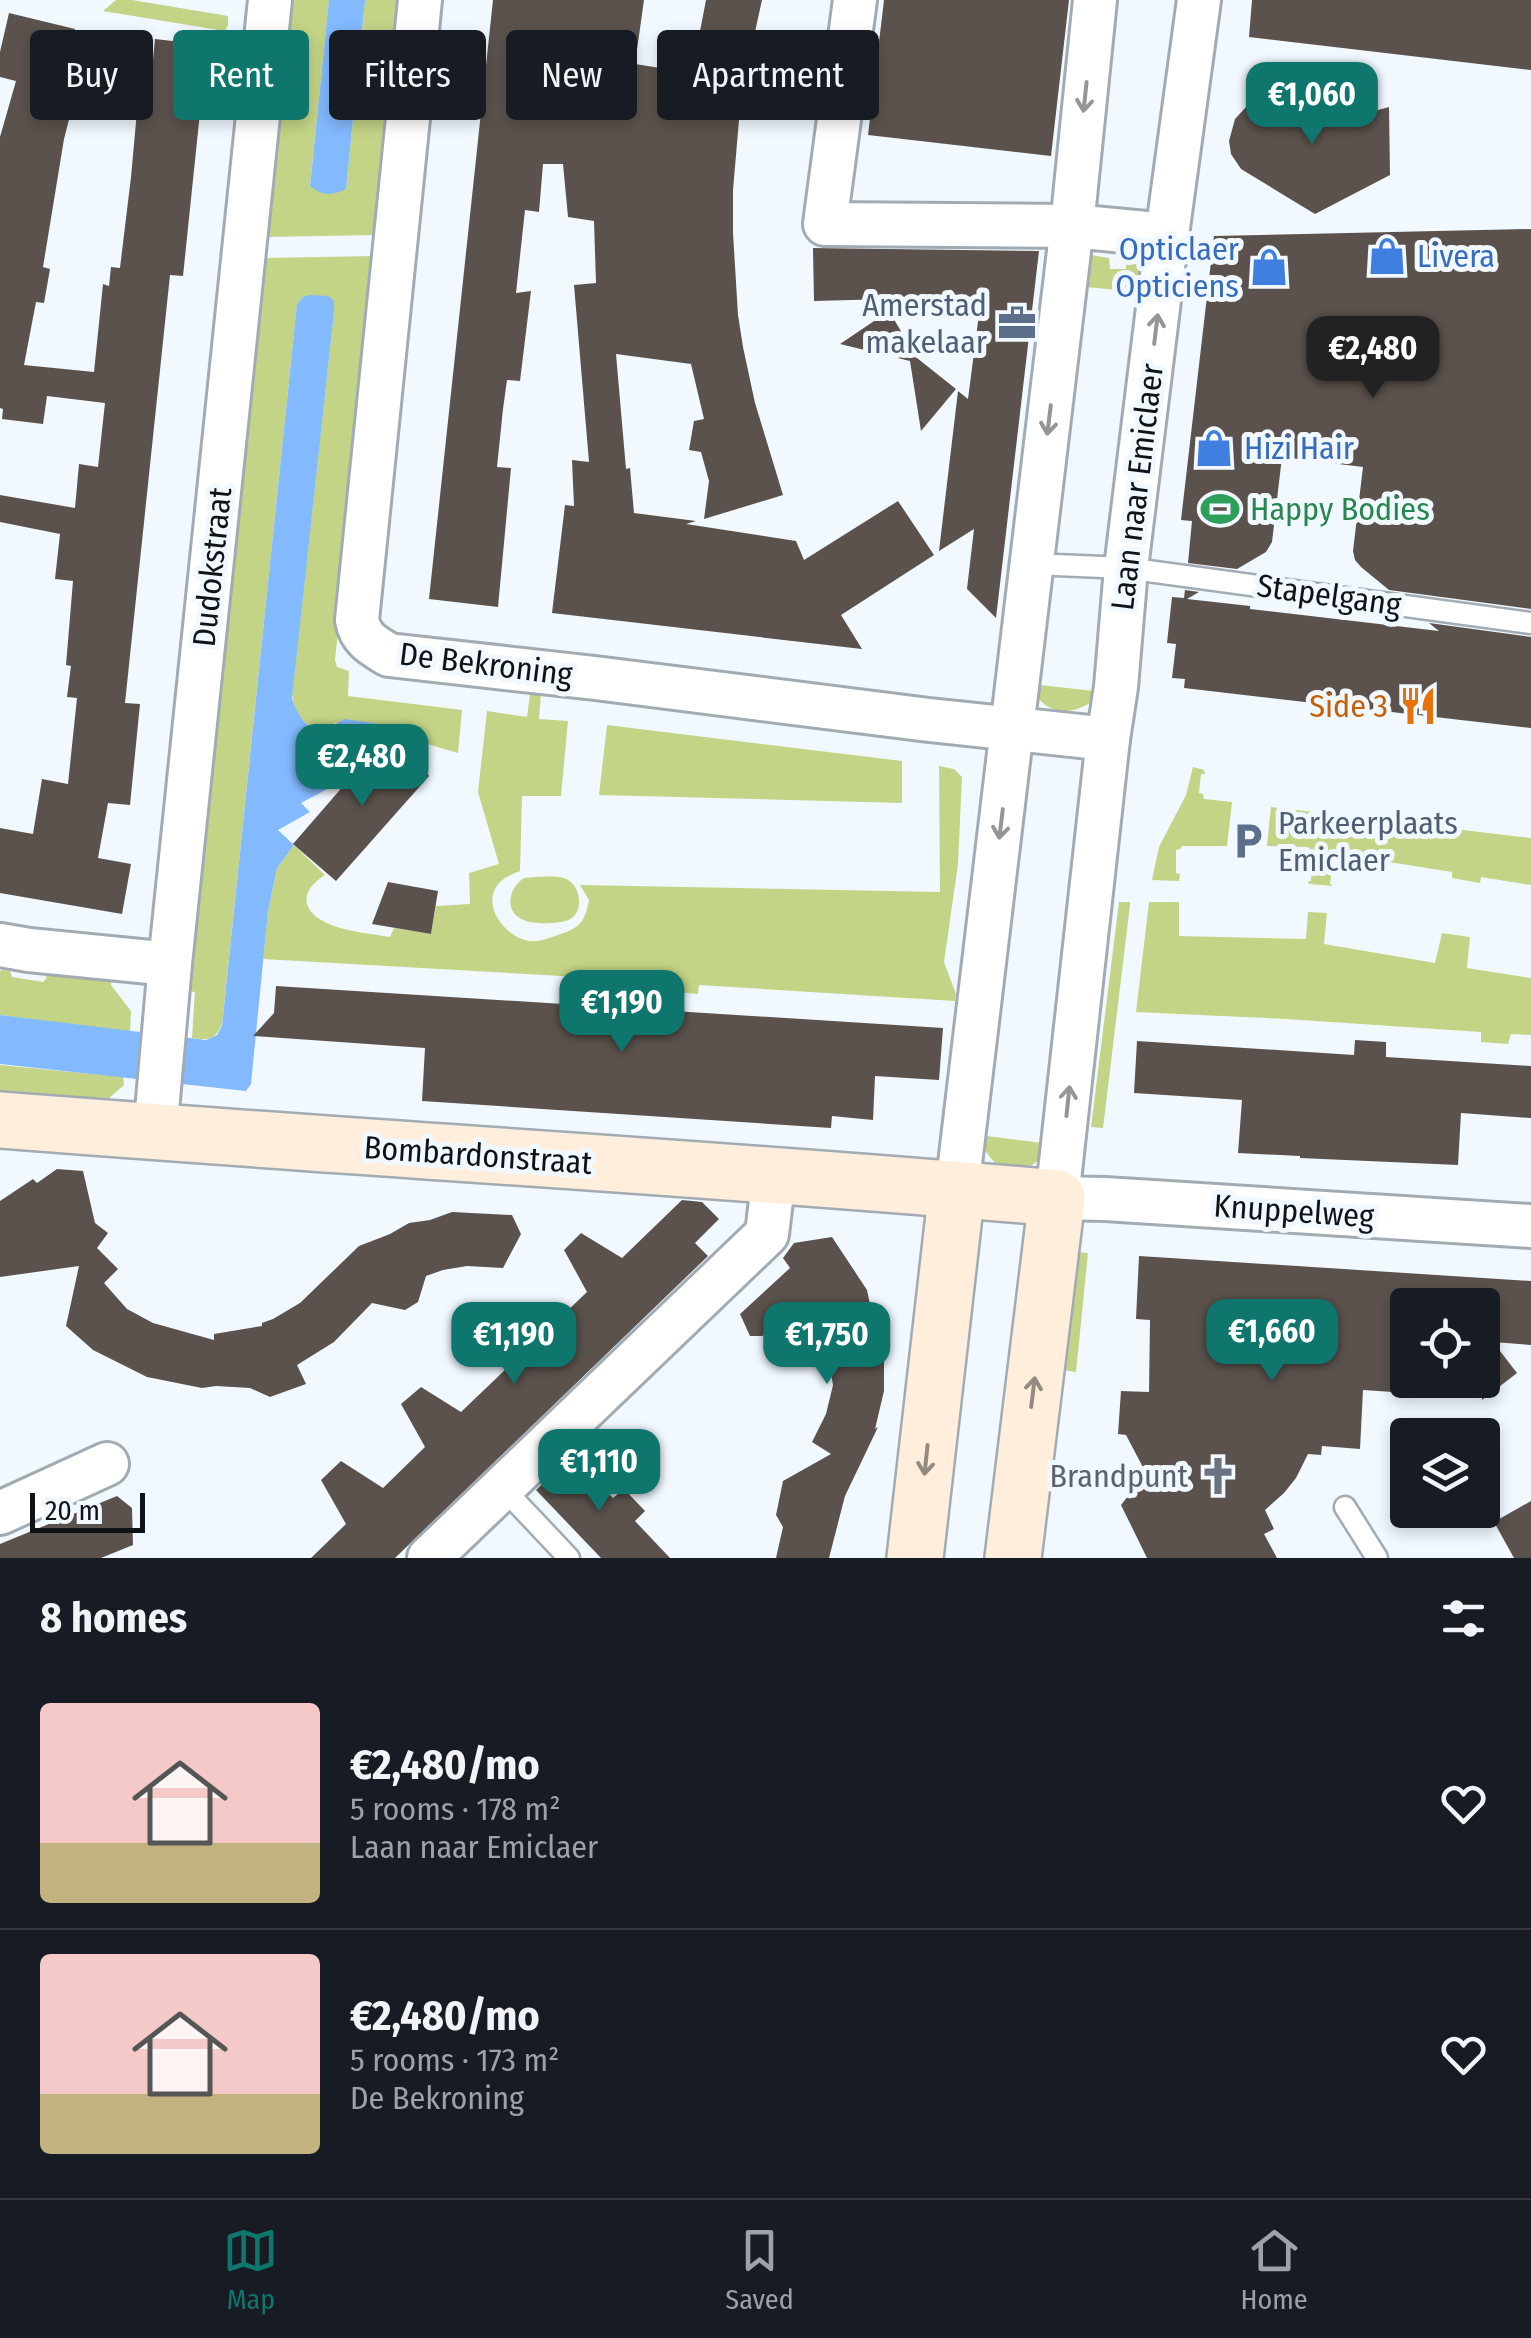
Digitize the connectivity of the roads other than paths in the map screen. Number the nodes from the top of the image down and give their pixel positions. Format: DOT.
graph roads {
  1 [pos="270,0"];
  2 [pos="420,0"];
  3 [pos="856,0"];
  4 [pos="1095,0"];
  5 [pos="1199,0"];
  6 [pos="1072,226"];
  7 [pos="1167,235"];
  8 [pos="1032,564"];
  9 [pos="1126,568"];
  10 [pos="1531,623"];
  11 [pos="1012,728"];
  12 [pos="1108,738"];
  13 [pos="0,945"];
  14 [pos="170,964"];
  15 [pos="0,1120"];
  16 [pos="155,1134"];
  17 [pos="774,1175"];
  18 [pos="957,1189"];
  19 [pos="1057,1198"];
  20 [pos="1531,1226"];
  21 [pos="107,1464"];
  22 [pos="502,1487"];
  23 [pos="1345,1507"];
  24 [pos="0,1514"];
  25 [pos="428,1558"];
  26 [pos="569,1558"];
  27 [pos="915,1558"];
  28 [pos="1013,1558"];
  29 [pos="1377,1558"];
  1 -- 14 [label="street, Dudokstraat"];
  2 -- 11 [label="street, De Bekroning"];
  3 -- 6 [label="street"];
  4 -- 6 [label="street, one-way"];
  5 -- 7 [label="street, Laan naar Emiclaer"];
  6 -- 7 [label="street"];
  6 -- 8 [label="street, one-way"];
  9 -- 7 [label="street, Laan naar Emiclaer, one-way"];
  8 -- 9 [label="lane, Stapelgang"];
  8 -- 11 [label="street"];
  9 -- 10 [label="lane, Stapelgang"];
  9 -- 12 [label="street, Laan naar Emiclaer"];
  11 -- 12 [label="street"];
  11 -- 18 [label="street, one-way"];
  19 -- 12 [label="street, Laan naar Emiclaer, one-way"];
  13 -- 14 [label="street"];
  14 -- 16 [label="street, Dudokstraat"];
  15 -- 16 [label="street, Bombardonstraat"];
  16 -- 17 [label="street, Bombardonstraat"];
  17 -- 18 [label="street, Bombardonstraat"];
  17 -- 22 [label="street"];
  18 -- 19 [label="street"];
  18 -- 27 [label="street, one-way"];
  19 -- 20 [label="street, Knuppelweg"];
  28 -- 19 [label="street, Laan naar Emiclaer, one-way"];
  21 -- 24 [label="street"];
  22 -- 25 [label="street"];
  22 -- 26 [label="lane"];
  23 -- 29 [label="lane"];
}
